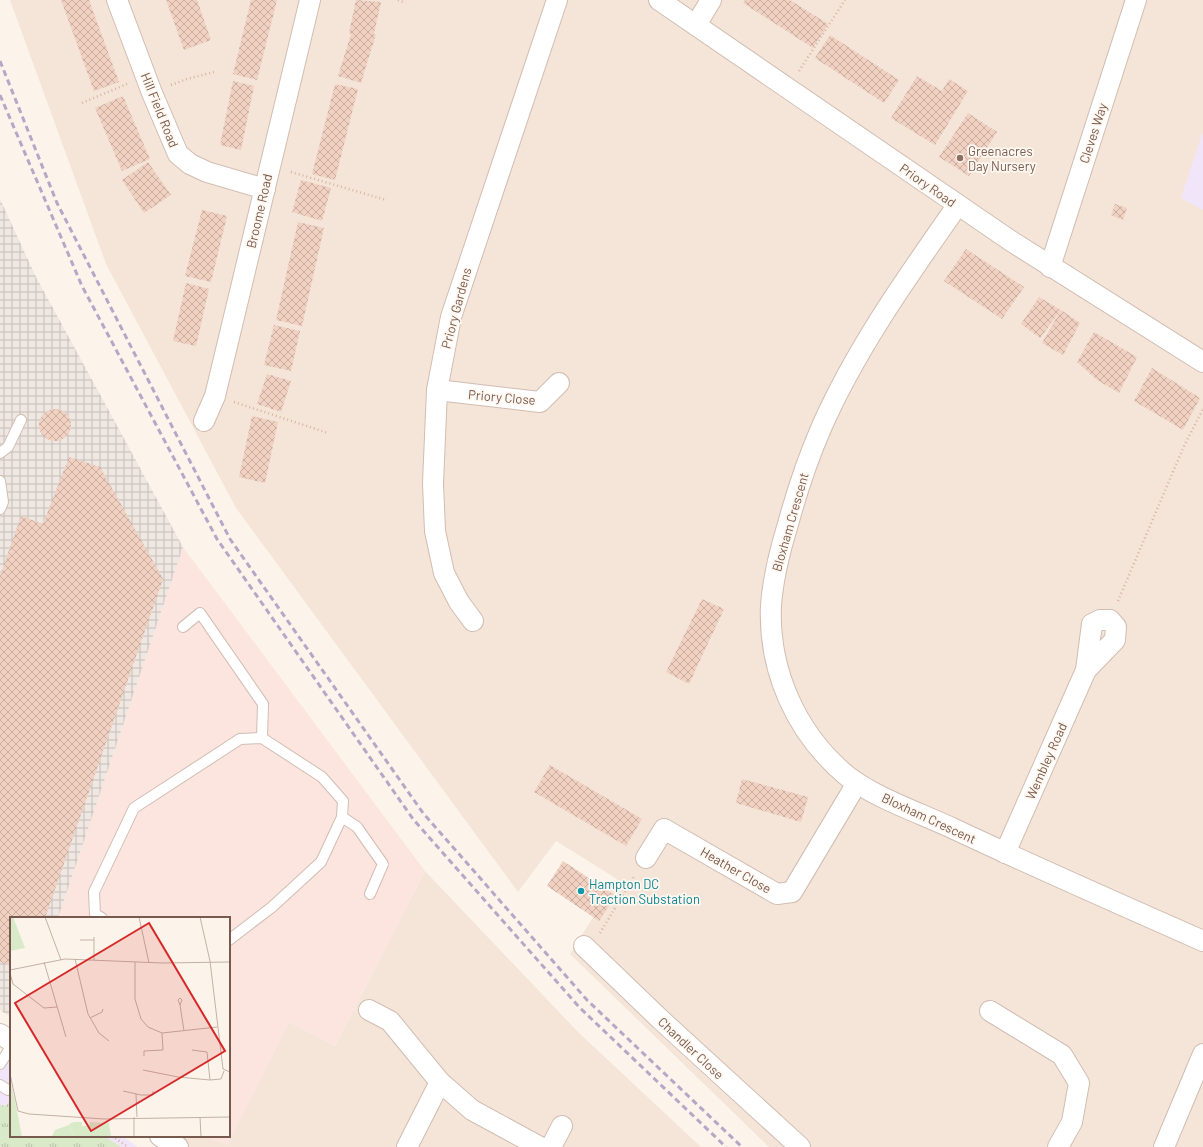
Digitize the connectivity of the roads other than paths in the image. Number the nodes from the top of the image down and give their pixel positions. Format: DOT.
graph roads {
  1 [pos="117,0"];
  2 [pos="310,0"];
  3 [pos="557,0"];
  4 [pos="659,0"];
  5 [pos="711,0"];
  6 [pos="1136,0"];
  7 [pos="696,24"];
  8 [pos="265,189"];
  9 [pos="957,206"];
  10 [pos="1050,267"];
  11 [pos="1203,362"];
  12 [pos="559,383"];
  13 [pos="437,390"];
  14 [pos="21,420"];
  15 [pos="204,421"];
  16 [pos="0,453"];
  17 [pos="0,481"];
  18 [pos="0,509"];
  19 [pos="1110,620"];
  20 [pos="472,621"];
  21 [pos="183,627"];
  22 [pos="262,738"];
  23 [pos="857,783"];
  24 [pos="342,818"];
  25 [pos="1005,853"];
  26 [pos="646,858"];
  27 [pos="370,894"];
  28 [pos="100,917"];
  29 [pos="230,939"];
  30 [pos="1203,941"];
  31 [pos="587,948"];
  32 [pos="369,1010"];
  33 [pos="990,1011"];
  34 [pos="0,1034"];
  35 [pos="10,1040"];
  36 [pos="10,1049"];
  37 [pos="1203,1054"];
  38 [pos="0,1064"];
  39 [pos="440,1082"];
  40 [pos="562,1126"];
  41 [pos="162,1137"];
  42 [pos="178,1147"];
  43 [pos="407,1147"];
  44 [pos="540,1147"];
  45 [pos="551,1147"];
  46 [pos="800,1147"];
  47 [pos="1058,1147"];
  48 [pos="1164,1147"];
  1 -- 8 [label="street, Hill Field Road"];
  2 -- 8 [label="street, Broome Road"];
  3 -- 13 [label="street, Priory Gardens"];
  4 -- 7 [label="street, Priory Road"];
  5 -- 7 [label="street"];
  6 -- 10 [label="street, Cleves Way"];
  7 -- 9 [label="street, Priory Road"];
  8 -- 15 [label="street, Broome Road"];
  9 -- 10 [label="street, Priory Road"];
  9 -- 23 [label="street, Bloxham Crescent"];
  10 -- 11 [label="street, Priory Road"];
  12 -- 13 [label="street, Priory Close"];
  13 -- 20 [label="street, Priory Gardens"];
  14 -- 16 [label="lane"];
  17 -- 18 [label="lane"];
  19 -- 25 [label="street, Wembley Road"];
  21 -- 22 [label="lane"];
  22 -- 24 [label="lane"];
  22 -- 28 [label="lane"];
  23 -- 25 [label="street, Bloxham Crescent"];
  23 -- 26 [label="street, Heather Close"];
  24 -- 27 [label="lane"];
  24 -- 29 [label="lane"];
  25 -- 30 [label="street, Bloxham Crescent"];
  31 -- 46 [label="street, Chandler Close"];
  32 -- 39 [label="street"];
  33 -- 47 [label="street"];
  34 -- 35 [label="street"];
  36 -- 38 [label="lane"];
  37 -- 48 [label="street"];
  39 -- 43 [label="street"];
  39 -- 44 [label="street"];
  40 -- 45 [label="street"];
  41 -- 42 [label="street"];
}
